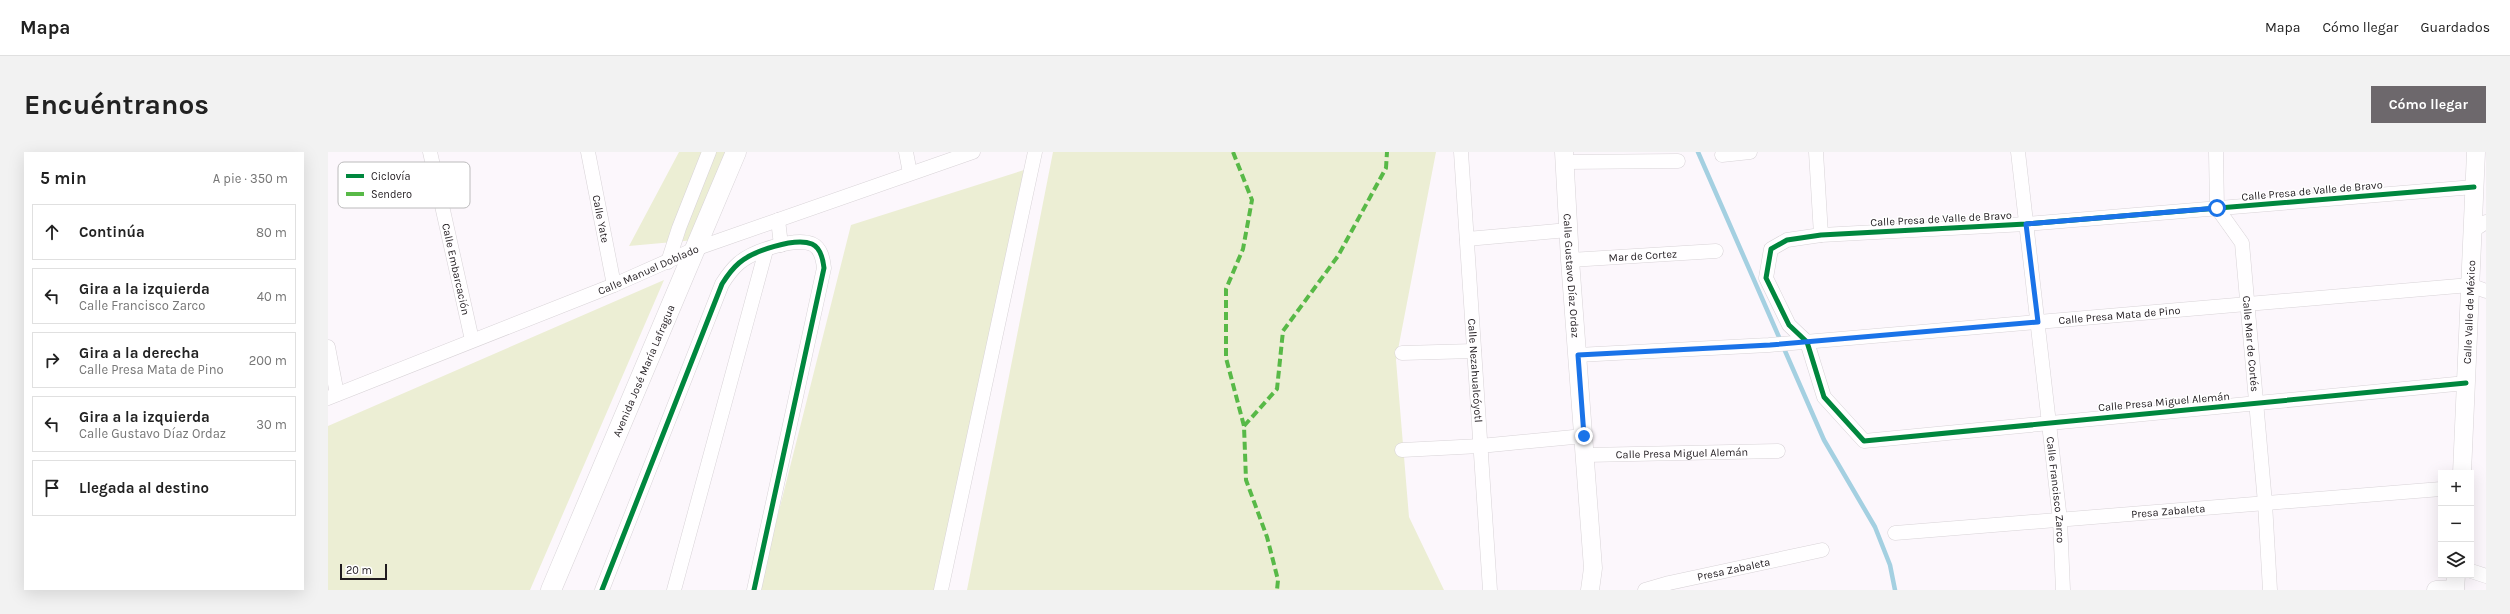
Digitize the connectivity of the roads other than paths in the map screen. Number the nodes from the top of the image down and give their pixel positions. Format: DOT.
graph roads {
  1 [pos="430,152"];
  2 [pos="588,152"];
  3 [pos="709,152"];
  4 [pos="736,152"];
  5 [pos="906,152"];
  6 [pos="973,152"];
  7 [pos="1035,152"];
  8 [pos="1461,152"];
  9 [pos="1750,152"];
  10 [pos="1816,152"];
  11 [pos="2018,152"];
  12 [pos="2216,152"];
  13 [pos="2476,152"];
  14 [pos="1722,155"];
  15 [pos="1564,157"];
  16 [pos="1678,161"];
  17 [pos="432,162"];
  18 [pos="910,173"];
  19 [pos="2474,187"];
  20 [pos="443,208"];
  21 [pos="2217,208"];
  22 [pos="778,220"];
  23 [pos="2026,224"];
  24 [pos="2479,227"];
  25 [pos="1568,230"];
  26 [pos="1821,235"];
  27 [pos="1467,239"];
  28 [pos="781,245"];
  29 [pos="695,249"];
  30 [pos="766,250"];
  31 [pos="1716,252"];
  32 [pos="1570,260"];
  33 [pos="668,262"];
  34 [pos="614,285"];
  35 [pos="2478,288"];
  36 [pos="2247,304"];
  37 [pos="2038,322"];
  38 [pos="472,340"];
  39 [pos="1807,342"];
  40 [pos="328,347"];
  41 [pos="1474,351"];
  42 [pos="1402,353"];
  43 [pos="1578,355"];
  44 [pos="2466,383"];
  45 [pos="332,396"];
  46 [pos="2256,403"];
  47 [pos="2049,423"];
  48 [pos="1584,436"];
  49 [pos="1480,446"];
  50 [pos="1402,450"];
  51 [pos="1778,451"];
  52 [pos="1586,455"];
  53 [pos="2462,470"];
  54 [pos="2438,489"];
  55 [pos="2265,503"];
  56 [pos="2060,520"];
  57 [pos="1895,533"];
  58 [pos="1822,550"];
  59 [pos="2474,572"];
  60 [pos="2486,576"];
  61 [pos="2455,585"];
  62 [pos="551,590"];
  63 [pos="602,590"];
  64 [pos="674,590"];
  65 [pos="754,590"];
  66 [pos="941,590"];
  67 [pos="1490,590"];
  68 [pos="1590,590"];
  69 [pos="1645,590"];
  70 [pos="2063,590"];
  71 [pos="2270,590"];
  72 [pos="2436,590"];
  1 -- 17 [label="street, Calle Embarcación"];
  2 -- 34 [label="street, Calle Yate"];
  3 -- 33 [label="street"];
  4 -- 29 [label="main road, Avenida José María Lafragua"];
  5 -- 18 [label="street"];
  6 -- 18 [label="street, Calle Manuel Doblado"];
  7 -- 66 [label="street"];
  8 -- 27 [label="street, Calle Nezahualcóyotl"];
  9 -- 14 [label="street"];
  10 -- 26 [label="street"];
  11 -- 23 [label="street, Calle Francisco Zarco"];
  12 -- 21 [label="street"];
  13 -- 19 [label="street, Calle Valle de México"];
  15 -- 16 [label="street"];
  15 -- 25 [label="street, Calle Gustavo Díaz Ordaz"];
  18 -- 22 [label="street, Calle Manuel Doblado"];
  19 -- 21 [label="street, Calle Presa de Valle de Bravo"];
  19 -- 24 [label="street, Calle Valle de México"];
  20 -- 38 [label="street, Calle Embarcación"];
  21 -- 23 [label="street, Calle Presa de Valle de Bravo"];
  21 -- 36 [label="street, Calle Mar de Cortés"];
  22 -- 28 [label="street"];
  22 -- 29 [label="street, Calle Manuel Doblado"];
  23 -- 26 [label="street, Calle Presa de Valle de Bravo"];
  23 -- 37 [label="street, Calle Francisco Zarco"];
  24 -- 35 [label="street, Calle Valle de México"];
  25 -- 27 [label="street"];
  25 -- 32 [label="street, Calle Gustavo Díaz Ordaz"];
  26 -- 39 [label="street, Calle Presa de Valle de Bravo"];
  27 -- 41 [label="street, Calle Nezahualcóyotl"];
  28 -- 30 [label="street"];
  28 -- 65 [label="street"];
  29 -- 33 [label="street, Calle Manuel Doblado"];
  29 -- 62 [label="main road, Avenida José María Lafragua"];
  30 -- 63 [label="street"];
  30 -- 64 [label="street"];
  31 -- 32 [label="street, Mar de Cortez"];
  32 -- 43 [label="street, Calle Gustavo Díaz Ordaz"];
  33 -- 34 [label="street, Calle Manuel Doblado"];
  34 -- 38 [label="street, Calle Manuel Doblado"];
  35 -- 36 [label="street, Calle Presa Mata de Pino"];
  35 -- 44 [label="street, Calle Valle de México"];
  36 -- 37 [label="street, Calle Presa Mata de Pino"];
  36 -- 46 [label="street, Calle Mar de Cortés"];
  37 -- 39 [label="street, Calle Presa Mata de Pino"];
  37 -- 47 [label="street, Calle Francisco Zarco"];
  38 -- 45 [label="street, Calle Manuel Doblado"];
  39 -- 43 [label="street, Calle Presa Mata de Pino"];
  39 -- 47 [label="street, Calle Presa Miguel Alemán"];
  40 -- 45 [label="street"];
  41 -- 42 [label="street"];
  41 -- 49 [label="street, Calle Nezahualcóyotl"];
  43 -- 48 [label="street, Calle Gustavo Díaz Ordaz"];
  44 -- 46 [label="street, Calle Presa Miguel Alemán"];
  44 -- 53 [label="street, Calle Valle de México"];
  46 -- 47 [label="street, Calle Presa Miguel Alemán"];
  46 -- 55 [label="street, Calle Mar de Cortés"];
  47 -- 56 [label="street, Calle Francisco Zarco"];
  48 -- 49 [label="street"];
  48 -- 52 [label="street, Calle Gustavo Díaz Ordaz"];
  49 -- 50 [label="street"];
  49 -- 67 [label="street, Calle Nezahualcóyotl"];
  51 -- 52 [label="street, Calle Presa Miguel Alemán"];
  52 -- 68 [label="street, Calle Gustavo Díaz Ordaz"];
  54 -- 55 [label="street, Presa Zabaleta"];
  55 -- 56 [label="street, Presa Zabaleta"];
  55 -- 71 [label="street, Calle Mar de Cortés"];
  56 -- 57 [label="street, Presa Zabaleta"];
  56 -- 70 [label="street, Calle Francisco Zarco"];
  58 -- 69 [label="street, Presa Zabaleta"];
  59 -- 60 [label="street"];
  61 -- 72 [label="street"];
}
